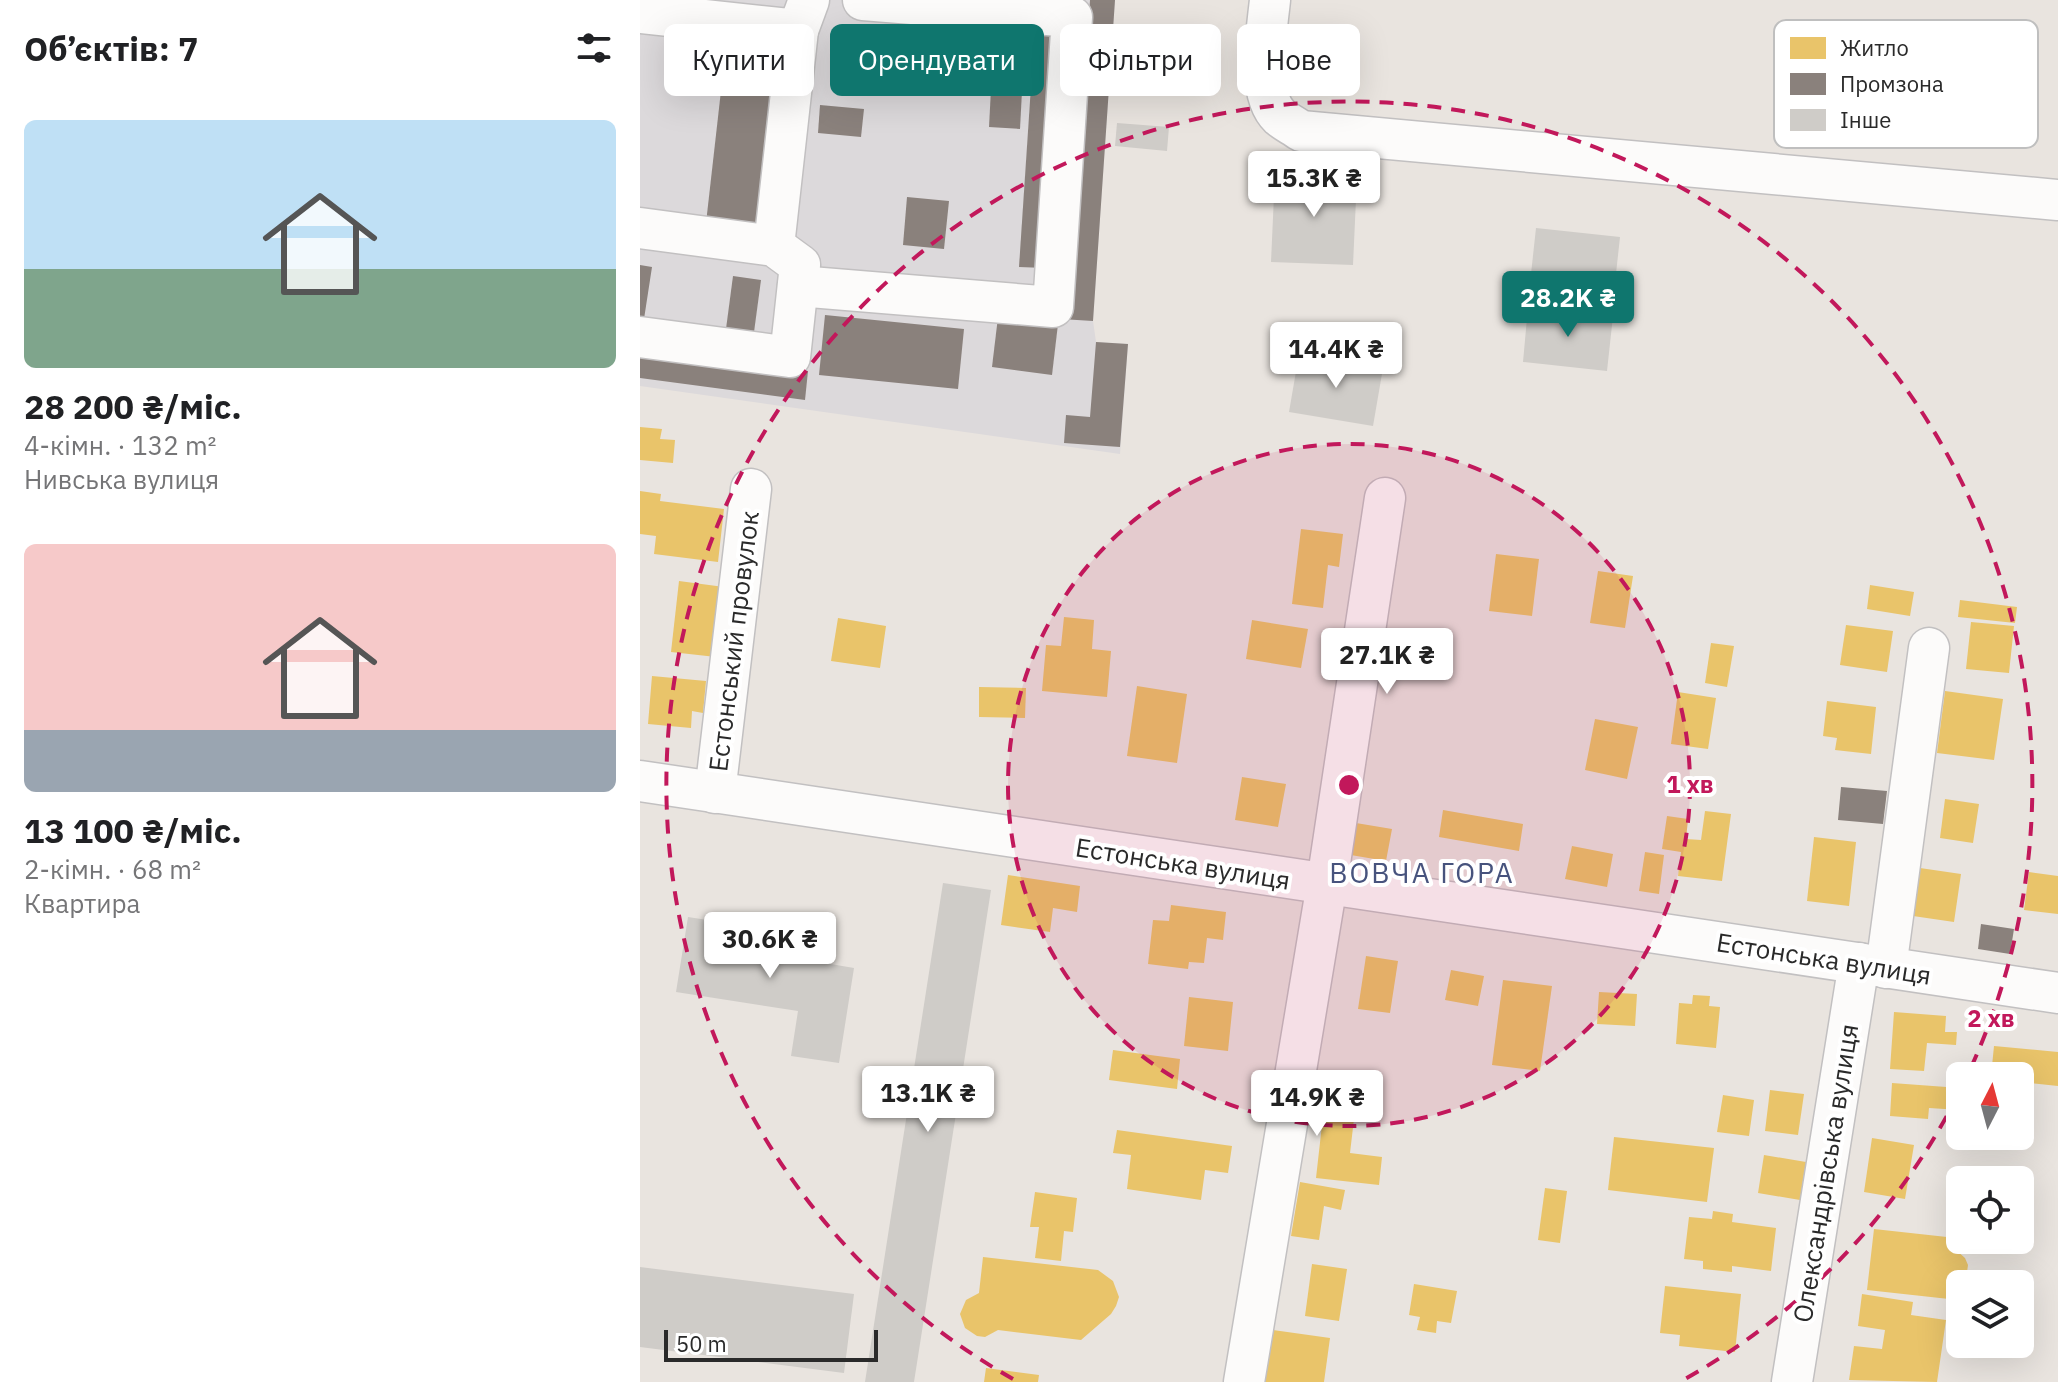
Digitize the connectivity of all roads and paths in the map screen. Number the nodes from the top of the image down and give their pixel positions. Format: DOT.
graph roads {
  1 [pos="863,0"];
  2 [pos="1270,0"];
  3 [pos="640,13"];
  4 [pos="804,15"];
  5 [pos="2058,200"];
  6 [pos="640,228"];
  7 [pos="774,246"];
  8 [pos="798,286"];
  9 [pos="640,337"];
  10 [pos="751,489"];
  11 [pos="1385,498"];
  12 [pos="1929,648"];
  13 [pos="640,781"];
  14 [pos="715,793"];
  15 [pos="1326,884"];
  16 [pos="1873,966"];
  17 [pos="2058,993"];
  18 [pos="1244,1382"];
  19 [pos="1792,1382"];
  1 -- 8 [label="street"];
  2 -- 5 [label="street"];
  3 -- 4 [label="street"];
  4 -- 7 [label="street"];
  6 -- 7 [label="street"];
  7 -- 8 [label="street"];
  8 -- 9 [label="street"];
  10 -- 14 [label="street, Естонський провулок"];
  11 -- 15 [label="street"];
  12 -- 16 [label="street, Олександрівська вулиця"];
  13 -- 14 [label="street, Естонська вулиця"];
  14 -- 15 [label="street, Естонська вулиця"];
  15 -- 16 [label="street, Естонська вулиця"];
  15 -- 18 [label="street"];
  16 -- 17 [label="street, Естонська вулиця"];
  16 -- 19 [label="street, Олександрівська вулиця"];
}
